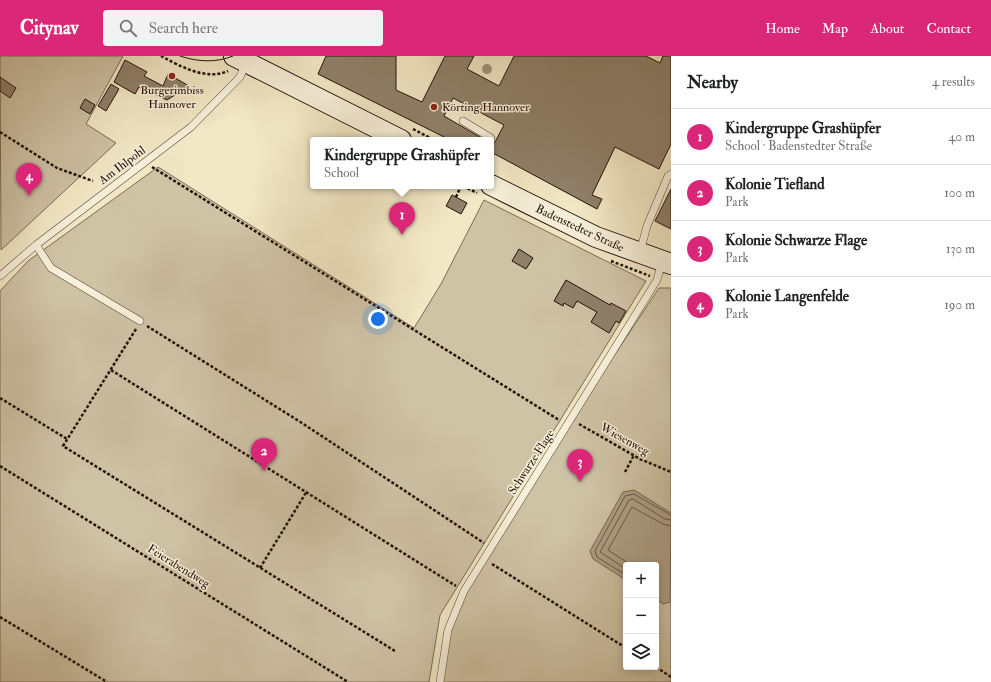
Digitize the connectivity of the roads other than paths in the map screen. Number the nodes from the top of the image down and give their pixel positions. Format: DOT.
graph roads {
  1 [pos="239,61"];
  2 [pos="463,120"];
  3 [pos="395,137"];
  4 [pos="489,137"];
  5 [pos="670,176"];
  6 [pos="494,186"];
  7 [pos="36,245"];
  8 [pos="639,254"];
  9 [pos="667,263"];
  10 [pos="0,276"];
  11 [pos="140,321"];
  12 [pos="440,682"];
  1 -- 3 [label="street"];
  1 -- 7 [label="lane, Am Ihlpohl"];
  2 -- 4 [label="lane"];
  5 -- 8 [label="lane"];
  6 -- 8 [label="street, Badenstedter Straße"];
  7 -- 10 [label="lane, Am Ihlpohl"];
  7 -- 11 [label="lane"];
  8 -- 9 [label="street, Badenstedter Straße"];
  9 -- 12 [label="lane, Schwarze Flage"];
}
